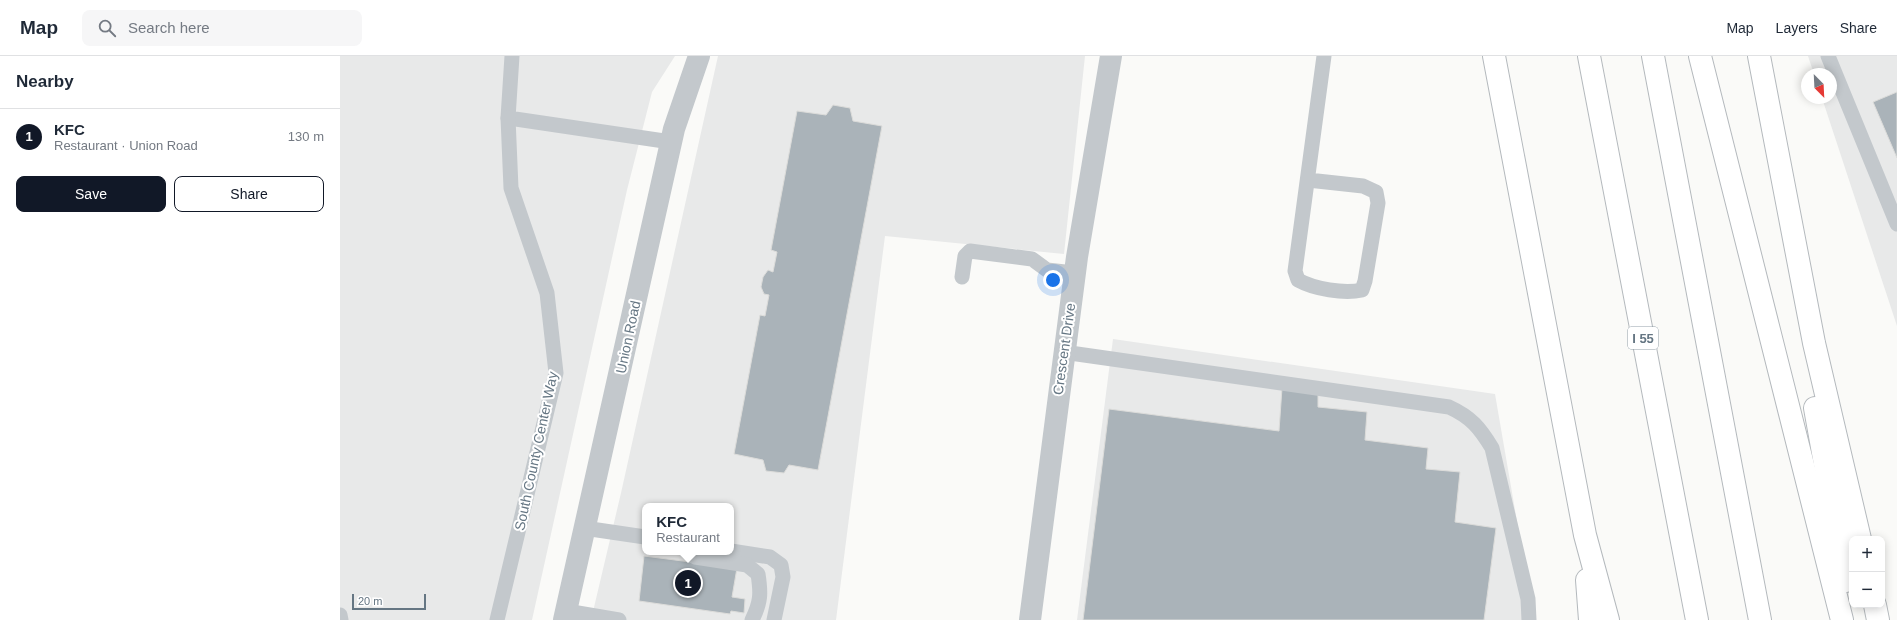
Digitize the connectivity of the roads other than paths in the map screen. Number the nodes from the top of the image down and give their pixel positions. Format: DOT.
graph roads {
  1 [pos="512,56"];
  2 [pos="699,56"];
  3 [pos="1111,56"];
  4 [pos="1324,56"];
  5 [pos="1494,56"];
  6 [pos="1589,56"];
  7 [pos="1653,56"];
  8 [pos="1700,56"];
  9 [pos="1759,56"];
  10 [pos="1828,56"];
  11 [pos="508,118"];
  12 [pos="671,142"];
  13 [pos="1308,180"];
  14 [pos="1897,224"];
  15 [pos="1074,273"];
  16 [pos="962,277"];
  17 [pos="1814,343"];
  18 [pos="1063,352"];
  19 [pos="584,528"];
  20 [pos="1585,535"];
  21 [pos="1859,536"];
  22 [pos="642,537"];
  23 [pos="734,551"];
  24 [pos="692,555"];
  25 [pos="1876,608"];
  26 [pos="340,615"];
  27 [pos="565,615"];
  28 [pos="342,620"];
  29 [pos="497,620"];
  30 [pos="619,620"];
  31 [pos="752,620"];
  32 [pos="774,620"];
  33 [pos="1030,620"];
  34 [pos="1529,620"];
  35 [pos="1590,620"];
  36 [pos="1608,620"];
  37 [pos="1697,620"];
  38 [pos="1760,620"];
  39 [pos="1842,620"];
  40 [pos="1852,620"];
  41 [pos="1878,620"];
  1 -- 11 [label="lane, South County Center Way"];
  2 -- 12 [label="street, Union Road"];
  3 -- 15 [label="street, Crescent Drive"];
  4 -- 13 [label="lane"];
  5 -- 20 [label="highway"];
  6 -- 37 [label="highway, I 55"];
  7 -- 38 [label="highway"];
  8 -- 39 [label="highway"];
  9 -- 17 [label="highway"];
  10 -- 14 [label="lane"];
  11 -- 12 [label="lane"];
  11 -- 29 [label="lane, South County Center Way"];
  12 -- 19 [label="street, Union Road"];
  13 -- 13 [label="lane"];
  15 -- 16 [label="lane"];
  15 -- 18 [label="street, Crescent Drive"];
  17 -- 21 [label="highway"];
  17 -- 40 [label="highway"];
  18 -- 33 [label="street, Crescent Drive"];
  18 -- 34 [label="lane"];
  19 -- 22 [label="lane"];
  19 -- 27 [label="street, Union Road"];
  20 -- 35 [label="highway"];
  20 -- 36 [label="highway"];
  23 -- 32 [label="lane"];
  24 -- 31 [label="lane"];
  25 -- 41 [label="highway"];
  26 -- 28 [label="lane"];
  27 -- 30 [label="lane"];
}
